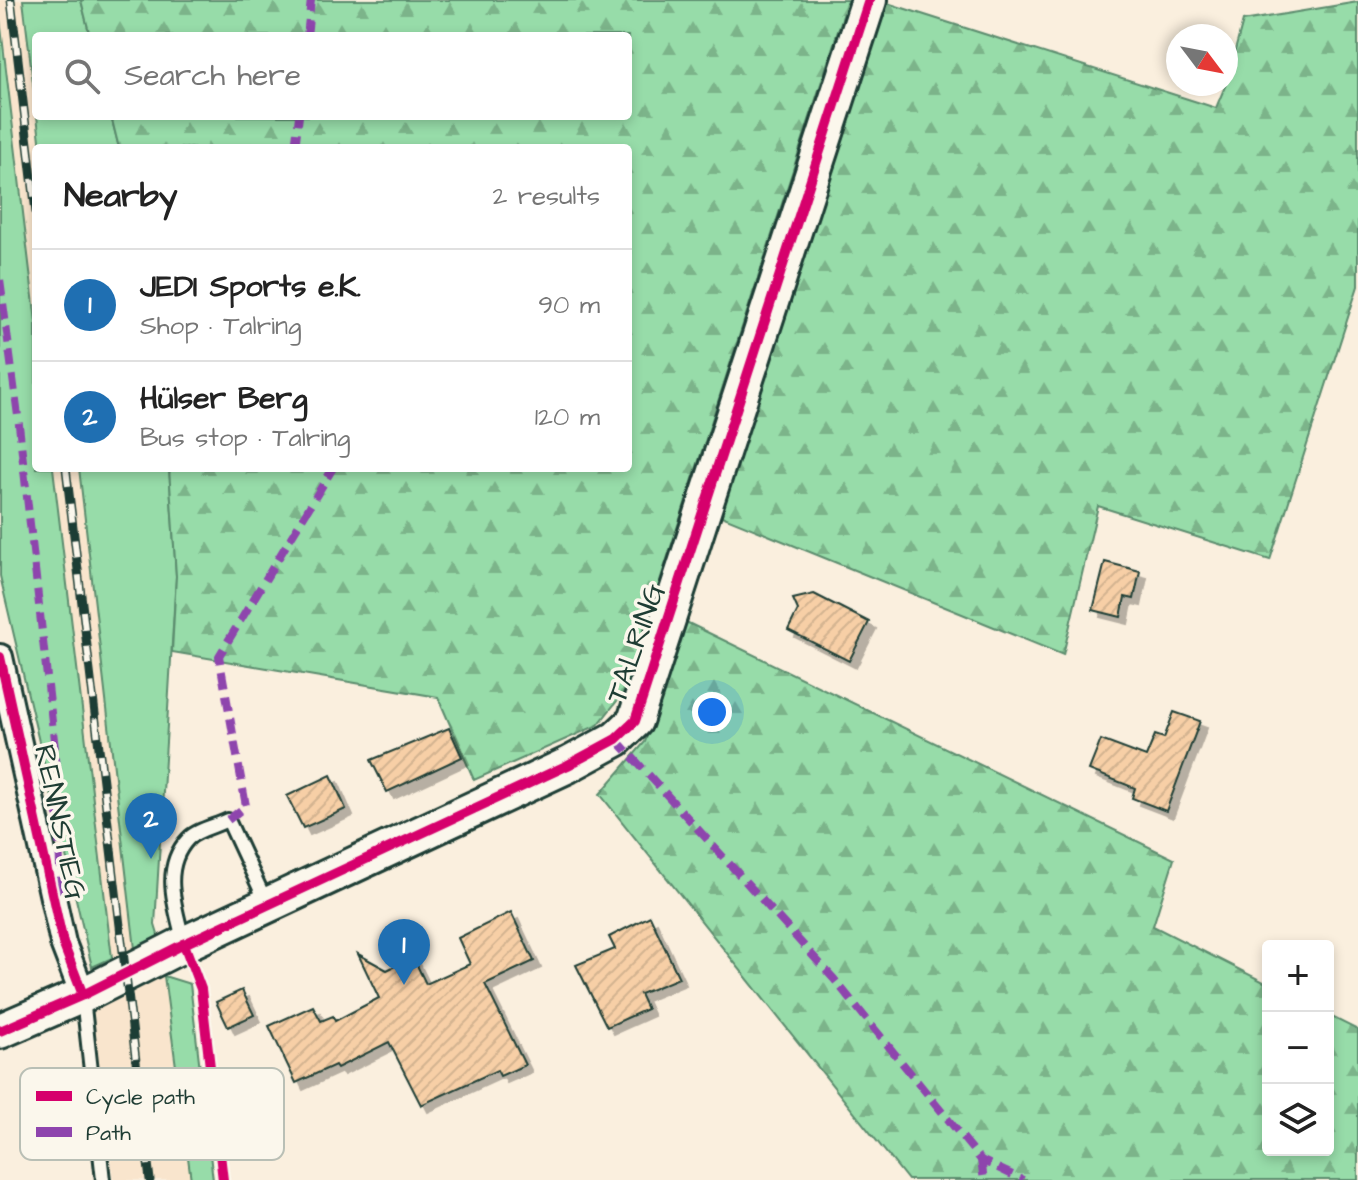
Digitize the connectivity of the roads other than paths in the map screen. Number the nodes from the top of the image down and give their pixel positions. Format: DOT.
graph roads {
  1 [pos="869,0"];
  2 [pos="0,657"];
  3 [pos="268,907"];
  4 [pos="184,944"];
  5 [pos="83,995"];
  6 [pos="0,1031"];
  7 [pos="91,1068"];
  8 [pos="101,1160"];
  9 [pos="103,1180"];
  1 -- 3 [label="street, TALRING"];
  2 -- 5 [label="street, RENNSTIEG"];
  3 -- 4 [label="street, TALRING"];
  3 -- 4 [label="lane"];
  4 -- 5 [label="street, TALRING"];
  5 -- 6 [label="street, TALRING"];
  5 -- 7 [label="lane"];
  8 -- 9 [label="lane"];
}
